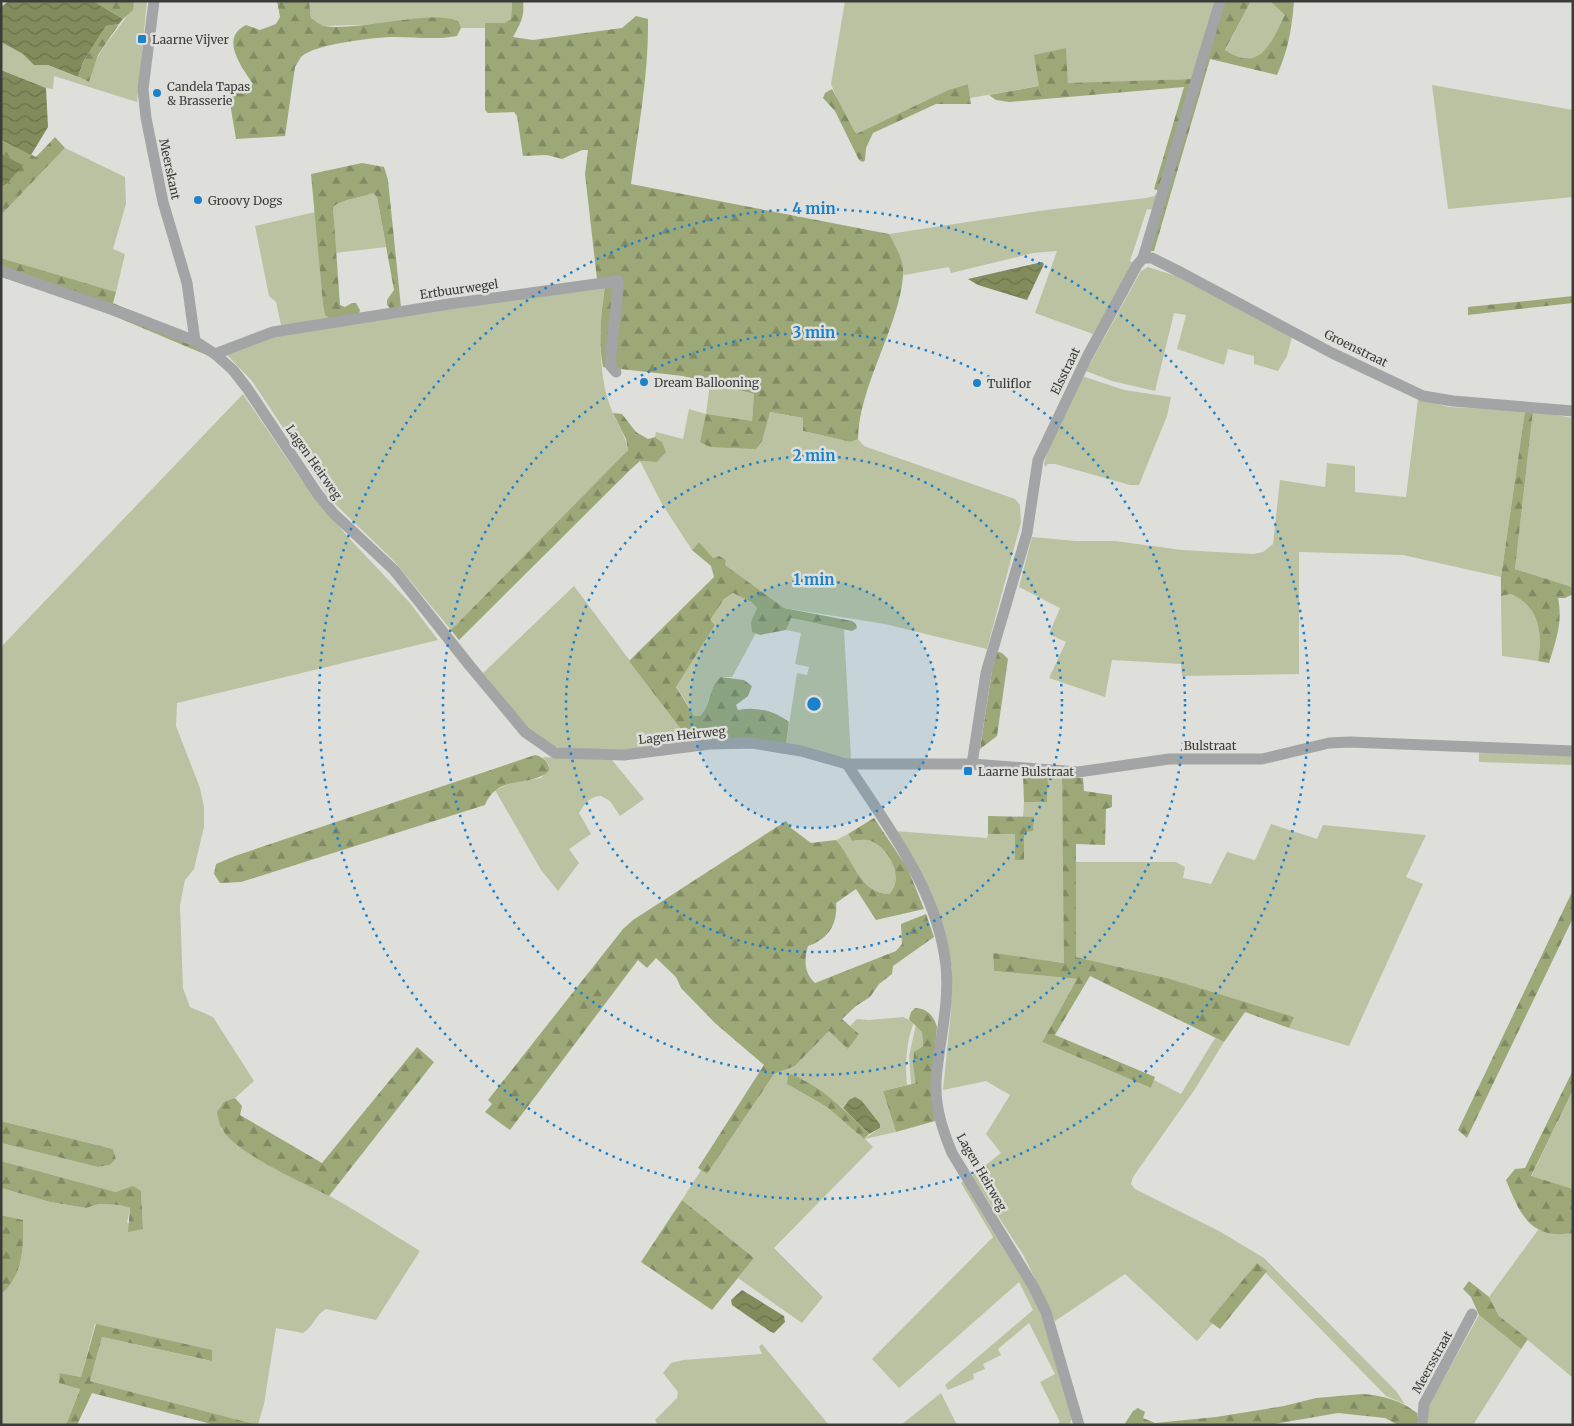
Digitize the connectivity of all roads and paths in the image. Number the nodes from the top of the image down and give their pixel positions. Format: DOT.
graph roads {
  1 [pos="154,1"];
  2 [pos="1220,1"];
  3 [pos="1143,258"];
  4 [pos="1,271"];
  5 [pos="195,341"];
  6 [pos="215,354"];
  7 [pos="616,372"];
  8 [pos="1573,411"];
  9 [pos="1573,750"];
  10 [pos="847,764"];
  11 [pos="972,764"];
  12 [pos="1472,1314"];
  13 [pos="1078,1424"];
  14 [pos="1422,1425"];
  1 -- 5 [label="street, Meerskant"];
  2 -- 3 [label="street, Elsstraat"];
  3 -- 8 [label="street, Groenstraat"];
  3 -- 11 [label="street, Elsstraat"];
  4 -- 5 [label="street, Lagen Heirweg"];
  5 -- 6 [label="street, Lagen Heirweg"];
  6 -- 7 [label="street, Ertbuurwegel"];
  6 -- 10 [label="street, Lagen Heirweg"];
  9 -- 11 [label="street, Bulstraat"];
  10 -- 11 [label="street, Bulstraat"];
  10 -- 13 [label="street, Lagen Heirweg"];
  12 -- 14 [label="street, Meersstraat"];
}
